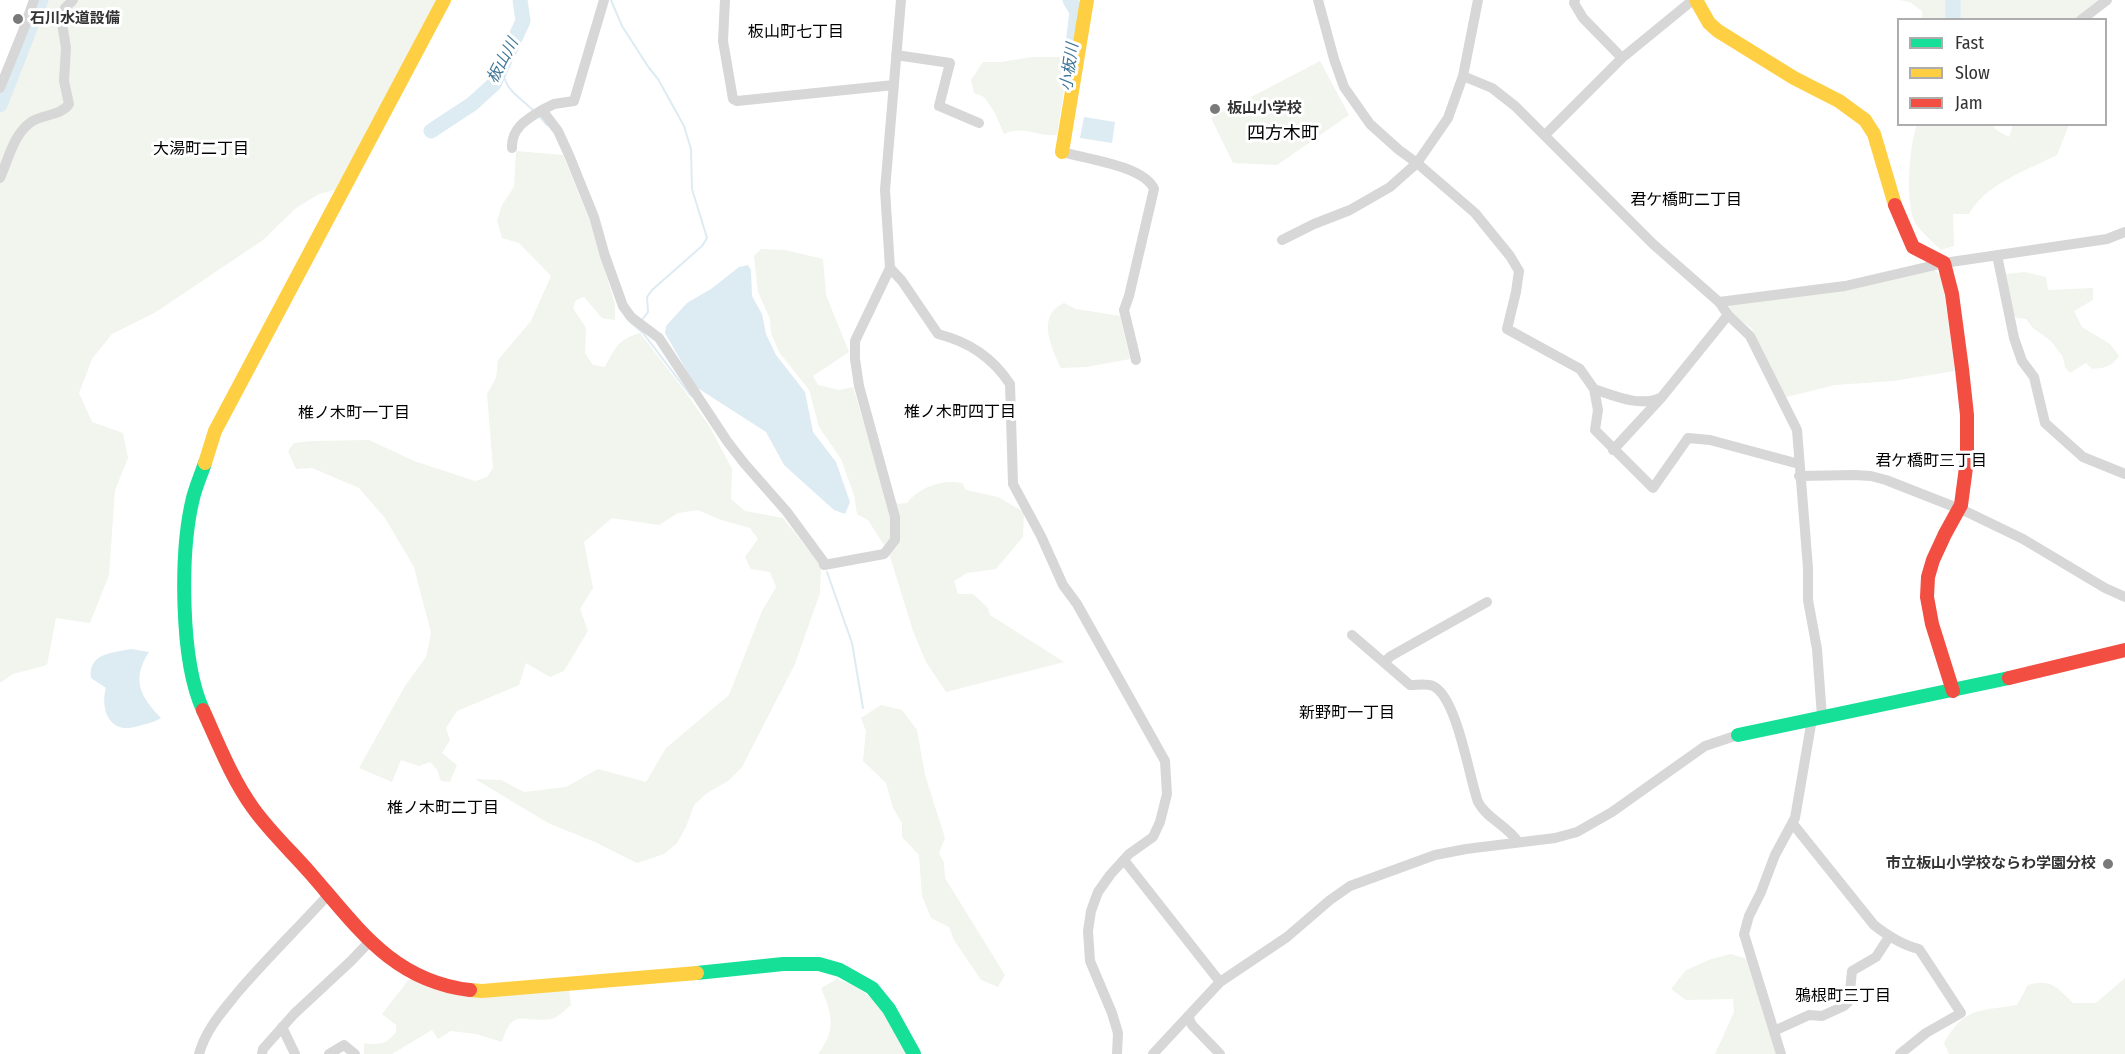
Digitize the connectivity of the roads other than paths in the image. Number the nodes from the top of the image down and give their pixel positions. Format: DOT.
graph roads {
  1 [pos="34,0"];
  2 [pos="73,0"];
  3 [pos="444,0"];
  4 [pos="604,0"];
  5 [pos="725,0"];
  6 [pos="901,0"];
  7 [pos="1087,0"];
  8 [pos="1318,0"];
  9 [pos="1478,0"];
  10 [pos="1575,0"];
  11 [pos="1694,0"];
  12 [pos="2107,0"];
  13 [pos="2084,18"];
  14 [pos="896,55"];
  15 [pos="1622,58"];
  16 [pos="1463,76"];
  17 [pos="894,85"];
  18 [pos="0,88"];
  19 [pos="542,110"];
  20 [pos="979,123"];
  21 [pos="1545,135"];
  22 [pos="512,148"];
  23 [pos="1062,152"];
  24 [pos="1417,164"];
  25 [pos="0,178"];
  26 [pos="2125,232"];
  27 [pos="1282,240"];
  28 [pos="1997,255"];
  29 [pos="1944,263"];
  30 [pos="890,268"];
  31 [pos="1719,302"];
  32 [pos="1728,315"];
  33 [pos="1136,360"];
  34 [pos="1594,389"];
  35 [pos="1661,398"];
  36 [pos="1612,450"];
  37 [pos="1799,464"];
  38 [pos="2125,474"];
  39 [pos="1799,476"];
  40 [pos="1959,509"];
  41 [pos="2125,597"];
  42 [pos="1487,602"];
  43 [pos="1352,635"];
  44 [pos="2124,653"];
  45 [pos="1384,662"];
  46 [pos="1953,691"];
  47 [pos="1817,718"];
  48 [pos="1738,735"];
  49 [pos="1793,824"];
  50 [pos="1518,842"];
  51 [pos="1124,860"];
  52 [pos="329,894"];
  53 [pos="1890,937"];
  54 [pos="370,941"];
  55 [pos="1220,982"];
  56 [pos="1188,1016"];
  57 [pos="282,1027"];
  58 [pos="1774,1031"];
  59 [pos="200,1054"];
  60 [pos="262,1054"];
  61 [pos="295,1054"];
  62 [pos="329,1054"];
  63 [pos="356,1054"];
  64 [pos="914,1054"];
  65 [pos="1118,1054"];
  66 [pos="1153,1054"];
  67 [pos="1220,1054"];
  68 [pos="1780,1054"];
  69 [pos="1900,1054"];
  1 -- 18 [label="street"];
  2 -- 25 [label="street"];
  3 -- 52 [label="street"];
  4 -- 19 [label="street"];
  5 -- 17 [label="street"];
  6 -- 14 [label="street"];
  7 -- 23 [label="street"];
  8 -- 24 [label="street"];
  9 -- 16 [label="street"];
  10 -- 15 [label="street"];
  11 -- 15 [label="street"];
  11 -- 29 [label="street"];
  12 -- 13 [label="street"];
  14 -- 17 [label="street"];
  14 -- 20 [label="street"];
  15 -- 21 [label="street"];
  16 -- 21 [label="street"];
  16 -- 24 [label="street"];
  17 -- 30 [label="street"];
  19 -- 22 [label="street"];
  19 -- 30 [label="street"];
  21 -- 31 [label="street"];
  23 -- 33 [label="street"];
  24 -- 27 [label="street"];
  24 -- 34 [label="street"];
  26 -- 28 [label="street"];
  28 -- 29 [label="street"];
  28 -- 38 [label="street"];
  29 -- 31 [label="street"];
  29 -- 40 [label="street"];
  30 -- 51 [label="street"];
  31 -- 32 [label="street"];
  32 -- 35 [label="street"];
  32 -- 37 [label="street"];
  34 -- 35 [label="street"];
  34 -- 36 [label="street"];
  35 -- 36 [label="street"];
  36 -- 37 [label="street"];
  37 -- 39 [label="street"];
  39 -- 40 [label="street"];
  39 -- 47 [label="street"];
  40 -- 41 [label="street"];
  40 -- 46 [label="street"];
  42 -- 45 [label="street"];
  43 -- 45 [label="street"];
  44 -- 46 [label="street"];
  45 -- 50 [label="street"];
  46 -- 47 [label="street"];
  47 -- 48 [label="street"];
  47 -- 49 [label="street"];
  48 -- 50 [label="street"];
  49 -- 53 [label="street"];
  49 -- 58 [label="street"];
  50 -- 55 [label="street"];
  51 -- 55 [label="street"];
  51 -- 65 [label="street"];
  52 -- 54 [label="street"];
  52 -- 59 [label="street"];
  53 -- 58 [label="street"];
  53 -- 69 [label="street"];
  54 -- 57 [label="street"];
  54 -- 64 [label="street"];
  55 -- 56 [label="street"];
  56 -- 66 [label="street"];
  56 -- 67 [label="street"];
  57 -- 60 [label="street"];
  57 -- 61 [label="street"];
  58 -- 68 [label="street"];
  62 -- 63 [label="street"];
}
